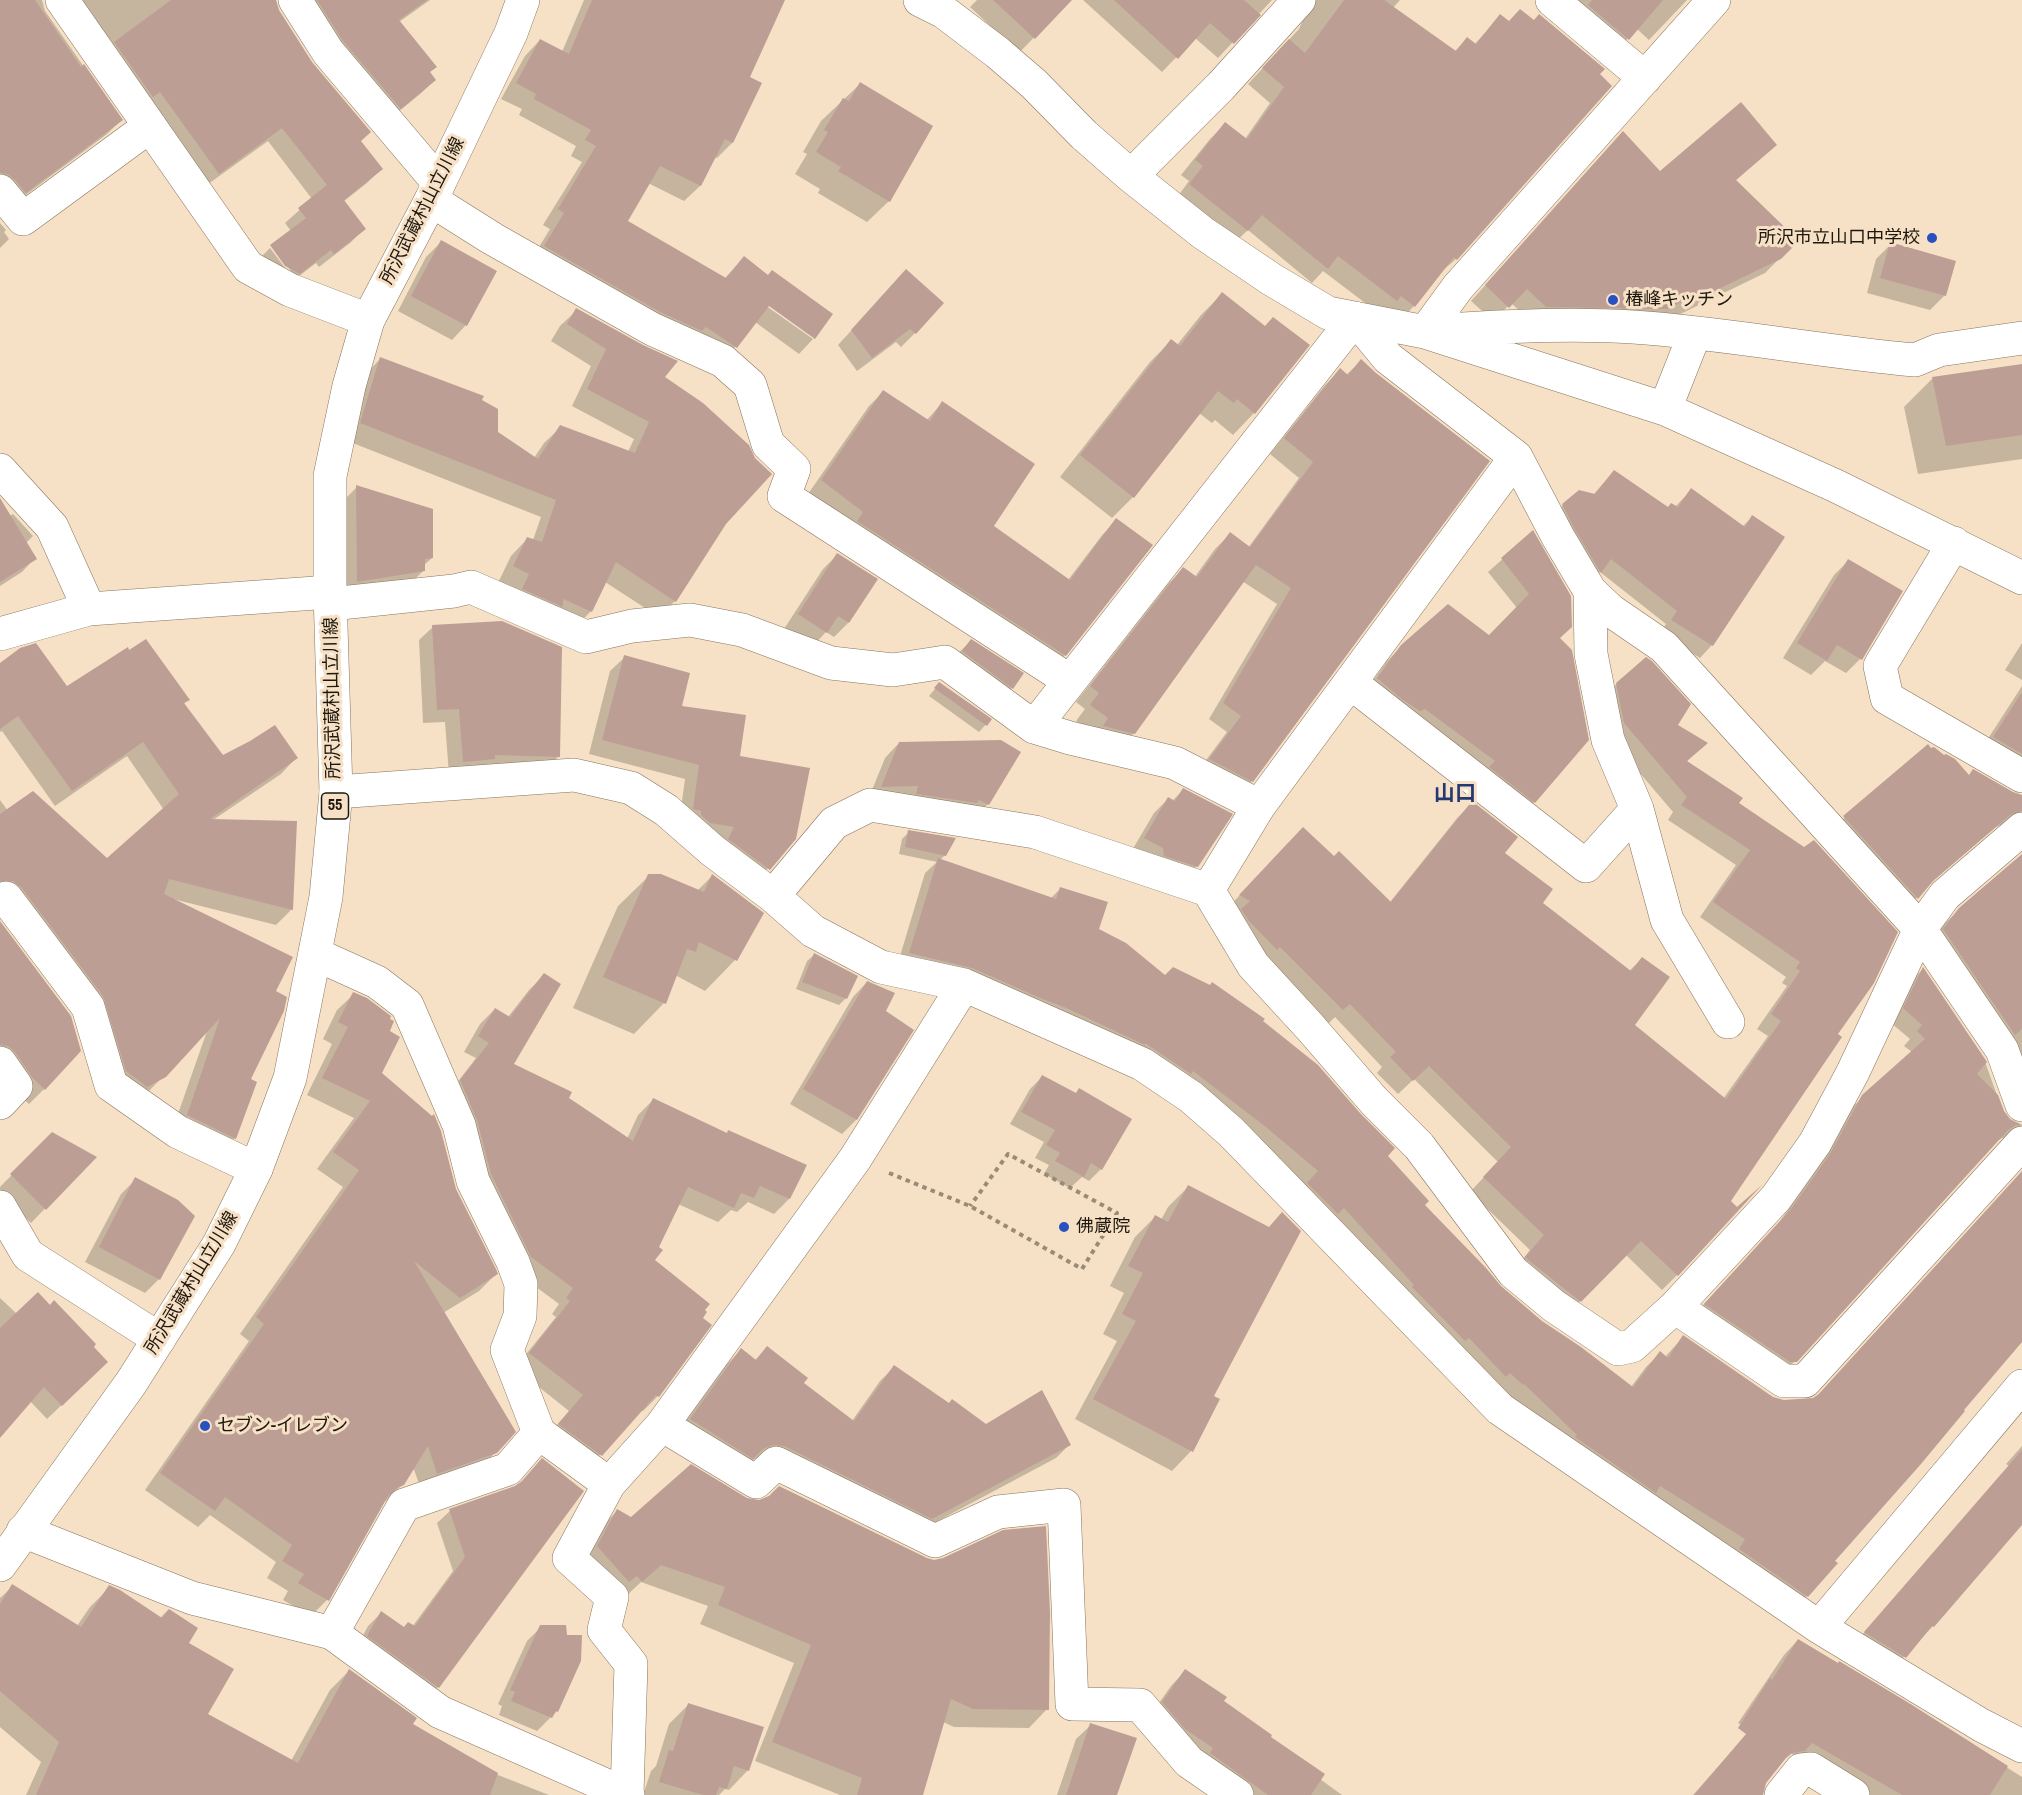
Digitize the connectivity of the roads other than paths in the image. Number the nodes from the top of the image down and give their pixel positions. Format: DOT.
graph roads {
  1 [pos="62,0"];
  2 [pos="295,0"];
  3 [pos="523,0"];
  4 [pos="920,0"];
  5 [pos="1299,0"];
  6 [pos="1552,0"];
  7 [pos="1714,0"];
  8 [pos="1646,78"];
  9 [pos="150,126"];
  10 [pos="1131,176"];
  11 [pos="0,190"];
  12 [pos="435,191"];
  13 [pos="1355,318"];
  14 [pos="368,320"];
  15 [pos="1425,332"];
  16 [pos="1695,333"];
  17 [pos="2022,338"];
  18 [pos="1665,409"];
  19 [pos="1516,457"];
  20 [pos="0,470"];
  21 [pos="1954,543"];
  22 [pos="2022,578"];
  23 [pos="1590,591"];
  24 [pos="331,598"];
  25 [pos="89,609"];
  26 [pos="0,634"];
  27 [pos="1070,681"];
  28 [pos="1351,683"];
  29 [pos="1034,727"];
  30 [pos="2022,776"];
  31 [pos="336,792"];
  32 [pos="1260,806"];
  33 [pos="1636,809"];
  34 [pos="2022,830"];
  35 [pos="1208,890"];
  36 [pos="773,896"];
  37 [pos="6,898"];
  38 [pos="1920,929"];
  39 [pos="315,954"];
  40 [pos="964,985"];
  41 [pos="1728,1022"];
  42 [pos="0,1063"];
  43 [pos="0,1103"];
  44 [pos="2022,1105"];
  45 [pos="2022,1143"];
  46 [pos="256,1169"];
  47 [pos="0,1207"];
  48 [pos="1675,1307"];
  49 [pos="159,1339"];
  50 [pos="2022,1386"];
  51 [pos="662,1425"];
  52 [pos="539,1433"];
  53 [pos="609,1484"];
  54 [pos="24,1530"];
  55 [pos="0,1565"];
  56 [pos="1819,1627"];
  57 [pos="332,1633"];
  58 [pos="2022,1746"];
  59 [pos="627,1795"];
  60 [pos="1237,1795"];
  61 [pos="1781,1795"];
  62 [pos="1852,1795"];
  1 -- 9 [label="street"];
  2 -- 12 [label="street"];
  3 -- 12 [label="street, 所沢武蔵村山立川線 / 55"];
  4 -- 10 [label="street"];
  5 -- 10 [label="street"];
  6 -- 8 [label="street"];
  7 -- 8 [label="street"];
  8 -- 15 [label="street"];
  9 -- 11 [label="street"];
  9 -- 14 [label="street"];
  10 -- 13 [label="street"];
  12 -- 14 [label="street, 所沢武蔵村山立川線 / 55"];
  12 -- 27 [label="street"];
  13 -- 15 [label="street"];
  13 -- 19 [label="street"];
  13 -- 27 [label="street"];
  14 -- 24 [label="street, 所沢武蔵村山立川線 / 55"];
  15 -- 16 [label="street"];
  15 -- 18 [label="street"];
  16 -- 17 [label="street"];
  16 -- 18 [label="street"];
  18 -- 21 [label="street"];
  19 -- 23 [label="street"];
  19 -- 28 [label="street"];
  20 -- 25 [label="street"];
  21 -- 22 [label="street"];
  21 -- 30 [label="street"];
  23 -- 33 [label="street"];
  23 -- 38 [label="street"];
  24 -- 25 [label="street"];
  24 -- 29 [label="street"];
  24 -- 31 [label="street, 所沢武蔵村山立川線 / 55"];
  25 -- 26 [label="street"];
  27 -- 29 [label="street"];
  28 -- 32 [label="street"];
  28 -- 33 [label="street"];
  29 -- 32 [label="street"];
  31 -- 36 [label="street"];
  31 -- 39 [label="street, 所沢武蔵村山立川線 / 55"];
  32 -- 35 [label="street"];
  33 -- 41 [label="street"];
  34 -- 38 [label="street"];
  35 -- 36 [label="street"];
  35 -- 48 [label="street"];
  36 -- 40 [label="street"];
  37 -- 46 [label="street"];
  38 -- 44 [label="street"];
  38 -- 48 [label="street"];
  39 -- 46 [label="street, 所沢武蔵村山立川線 / 55"];
  39 -- 52 [label="street"];
  40 -- 51 [label="street"];
  40 -- 56 [label="street"];
  42 -- 43 [label="street"];
  45 -- 48 [label="street"];
  46 -- 49 [label="street, 所沢武蔵村山立川線 / 55"];
  47 -- 49 [label="street"];
  49 -- 54 [label="street, 所沢武蔵村山立川線 / 55"];
  50 -- 56 [label="street"];
  51 -- 53 [label="street"];
  51 -- 60 [label="street"];
  52 -- 53 [label="street"];
  52 -- 57 [label="street"];
  53 -- 59 [label="street"];
  54 -- 55 [label="street, 所沢武蔵村山立川線 / 55"];
  54 -- 57 [label="street"];
  56 -- 58 [label="street"];
  57 -- 59 [label="street"];
  61 -- 62 [label="street"];
}
